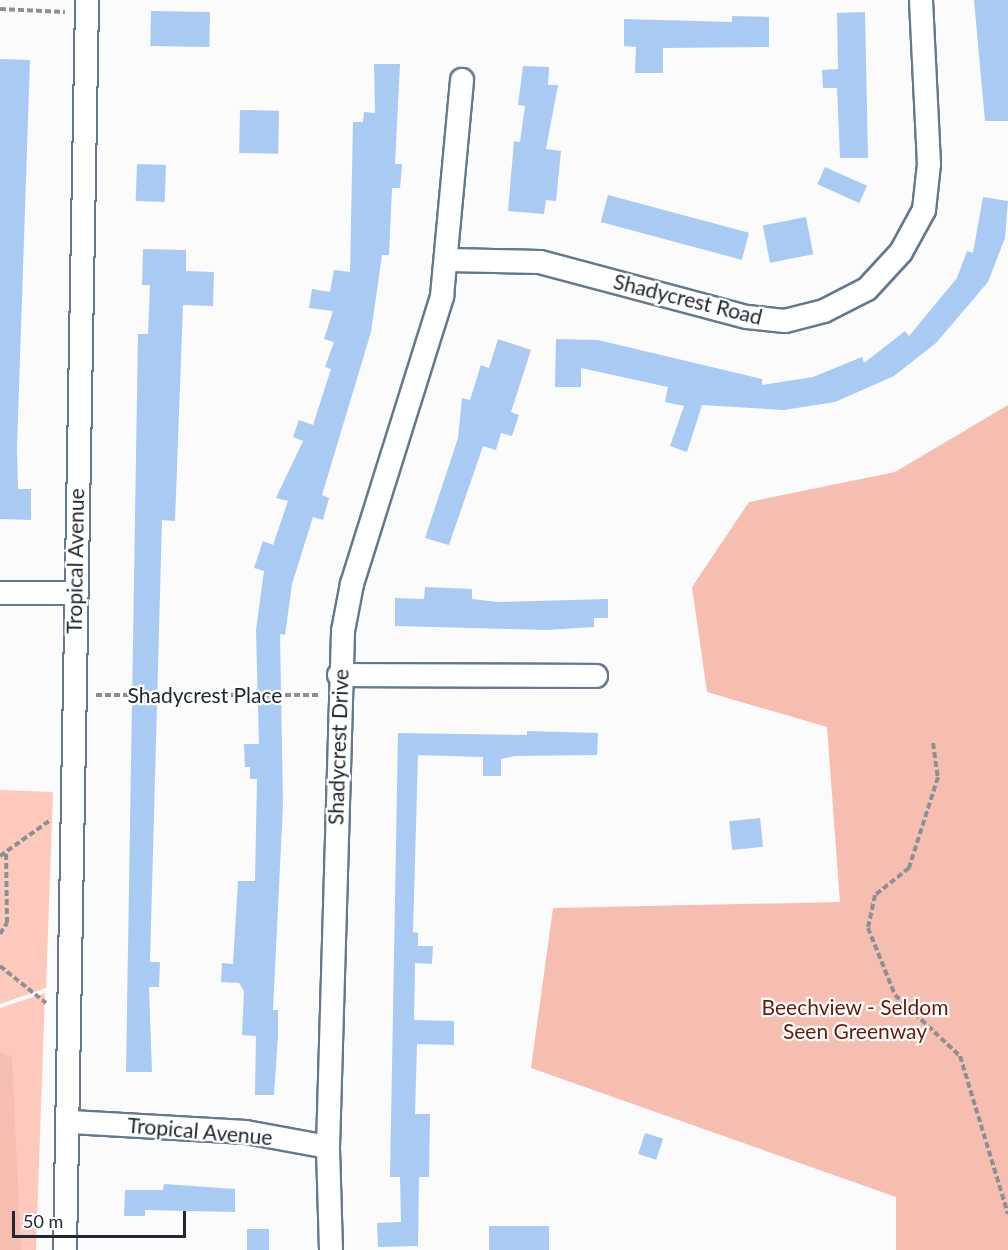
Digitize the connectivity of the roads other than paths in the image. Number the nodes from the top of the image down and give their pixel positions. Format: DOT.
graph roads {
  1 [pos="87,0"];
  2 [pos="921,0"];
  3 [pos="462,80"];
  4 [pos="449,260"];
  5 [pos="0,593"];
  6 [pos="75,593"];
  7 [pos="596,676"];
  8 [pos="339,685"];
  9 [pos="71,1122"];
  10 [pos="328,1147"];
  11 [pos="65,1250"];
  12 [pos="331,1250"];
  1 -- 6 [label="street, Tropical Avenue"];
  2 -- 4 [label="street, Shadycrest Road"];
  3 -- 4 [label="street, Shadycrest Drive"];
  4 -- 8 [label="street, Shadycrest Drive"];
  5 -- 6 [label="street"];
  6 -- 9 [label="street, Tropical Avenue"];
  7 -- 8 [label="street"];
  8 -- 10 [label="street, Shadycrest Drive"];
  9 -- 10 [label="street, Tropical Avenue"];
  9 -- 11 [label="street, Tropical Avenue"];
  10 -- 12 [label="street, Shadycrest Drive"];
}
